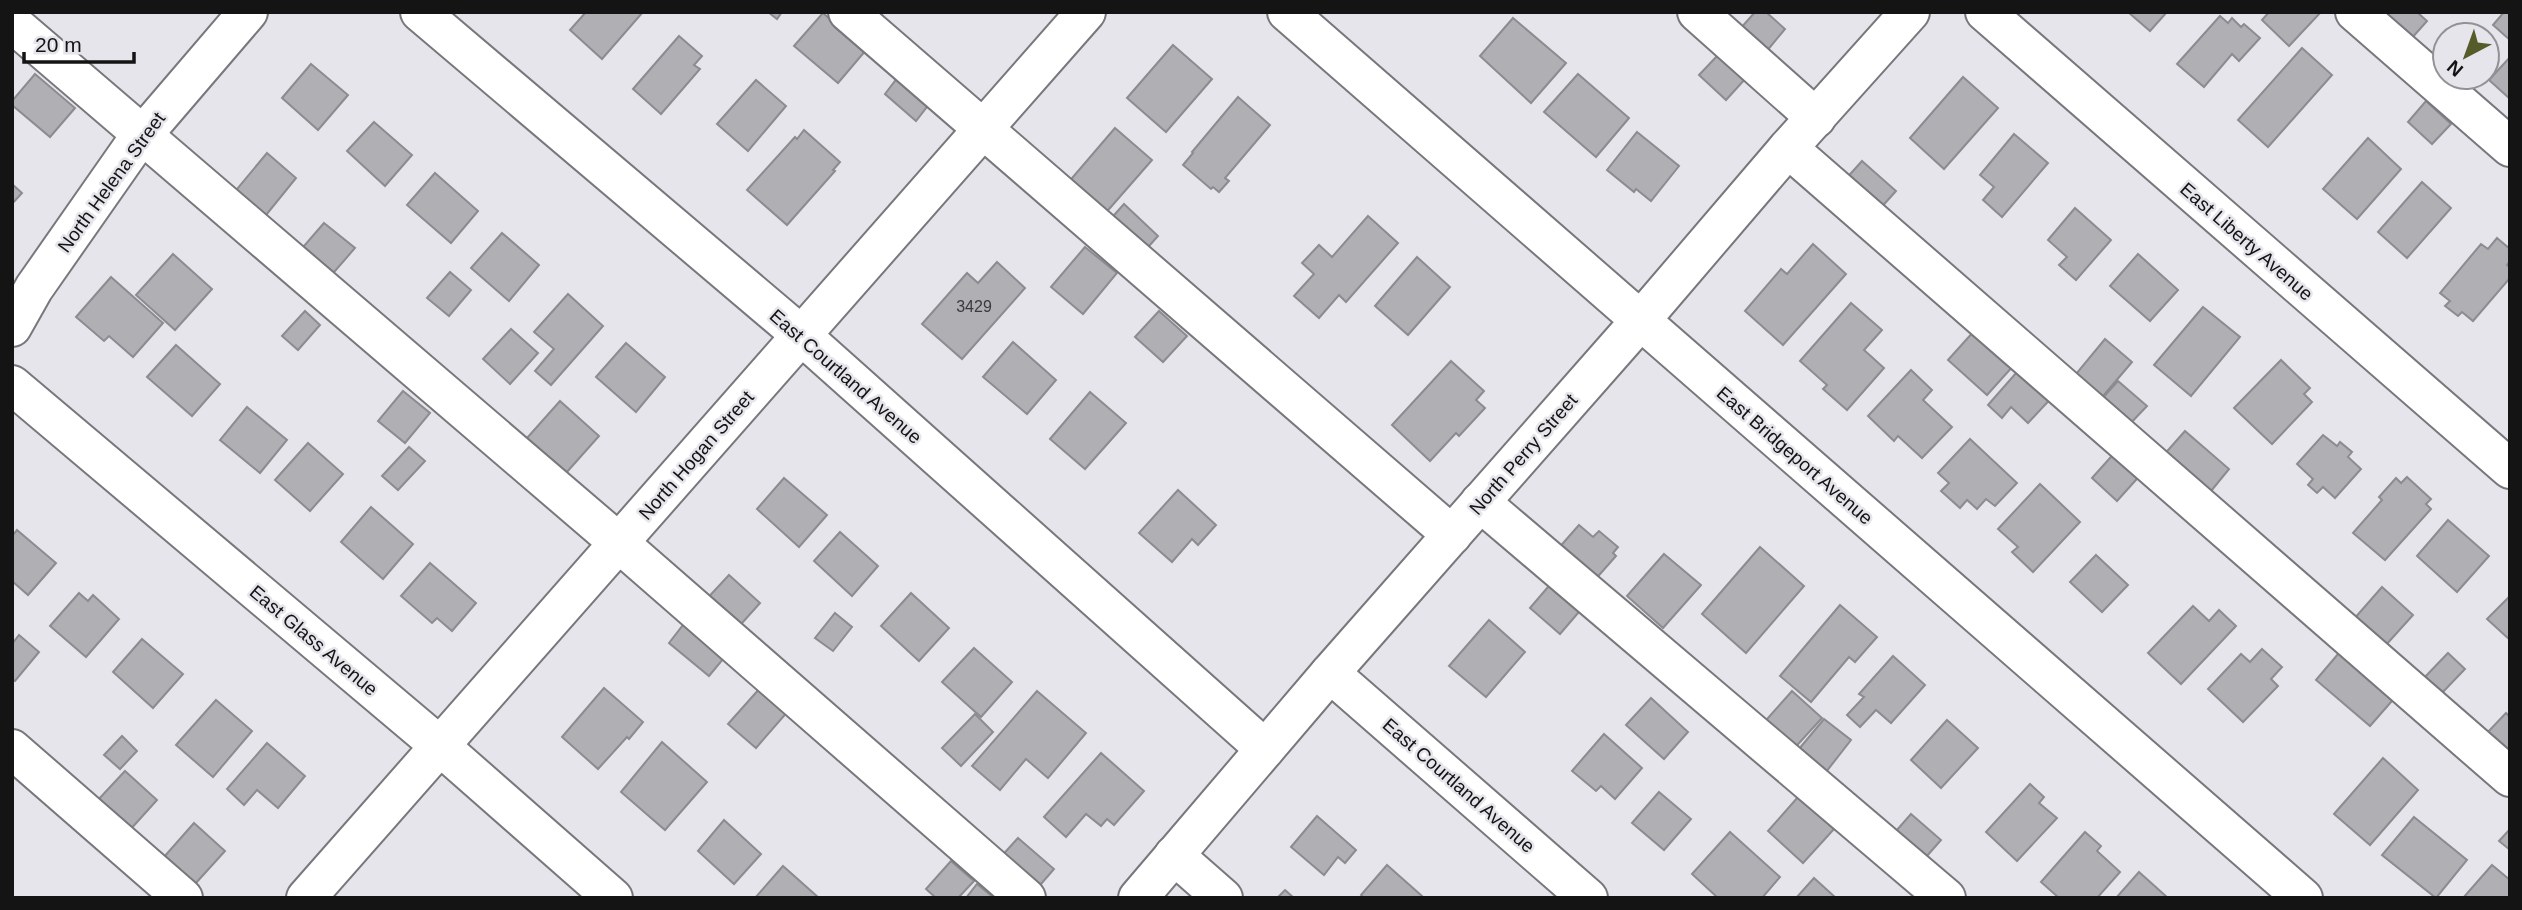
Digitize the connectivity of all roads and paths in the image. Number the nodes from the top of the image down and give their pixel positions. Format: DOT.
graph roads {
  1 [pos="248,12"];
  2 [pos="420,12"];
  3 [pos="848,12"];
  4 [pos="1086,12"];
  5 [pos="1287,12"];
  6 [pos="1697,12"];
  7 [pos="1910,12"];
  8 [pos="1985,12"];
  9 [pos="2355,12"];
  10 [pos="12,23"];
  11 [pos="1816,118"];
  12 [pos="984,129"];
  13 [pos="141,135"];
  14 [pos="2510,147"];
  15 [pos="1788,148"];
  16 [pos="1640,321"];
  17 [pos="12,327"];
  18 [pos="801,335"];
  19 [pos="12,385"];
  20 [pos="2510,469"];
  21 [pos="1480,502"];
  22 [pos="1452,534"];
  23 [pos="619,543"];
  24 [pos="1330,673"];
  25 [pos="440,746"];
  26 [pos="12,749"];
  27 [pos="1265,750"];
  28 [pos="2510,777"];
  29 [pos="1174,855"];
  30 [pos="183,898"];
  31 [pos="306,898"];
  32 [pos="613,898"];
  33 [pos="1026,898"];
  34 [pos="1138,898"];
  35 [pos="1223,898"];
  36 [pos="1588,898"];
  37 [pos="1946,898"];
  38 [pos="2303,898"];
  1 -- 13 [label="street, North Helena Street"];
  2 -- 18 [label="street, East Courtland Avenue"];
  3 -- 12 [label="street"];
  4 -- 12 [label="street, North Hogan Street"];
  5 -- 16 [label="street, East Bridgeport Avenue"];
  6 -- 11 [label="street"];
  7 -- 11 [label="street, North Perry Street"];
  8 -- 20 [label="street, East Liberty Avenue"];
  9 -- 14 [label="street"];
  10 -- 13 [label="street"];
  11 -- 15 [label="street, North Perry Street"];
  12 -- 18 [label="street, North Hogan Street"];
  12 -- 22 [label="street"];
  13 -- 17 [label="street, North Helena Street"];
  13 -- 23 [label="street"];
  15 -- 16 [label="street, North Perry Street"];
  15 -- 28 [label="street"];
  16 -- 21 [label="street, North Perry Street"];
  16 -- 38 [label="street, East Bridgeport Avenue"];
  18 -- 23 [label="street, North Hogan Street"];
  18 -- 27 [label="street, East Courtland Avenue"];
  19 -- 25 [label="street, East Glass Avenue"];
  21 -- 22 [label="street, North Perry Street"];
  21 -- 37 [label="street"];
  22 -- 24 [label="street, North Perry Street"];
  23 -- 25 [label="street, North Hogan Street"];
  23 -- 33 [label="street"];
  24 -- 27 [label="street, North Perry Street"];
  24 -- 36 [label="street, East Courtland Avenue"];
  25 -- 31 [label="street, North Hogan Street"];
  25 -- 32 [label="street, East Glass Avenue"];
  26 -- 30 [label="street"];
  27 -- 29 [label="street, North Perry Street"];
  29 -- 34 [label="street, North Perry Street"];
  29 -- 35 [label="street"];
}
